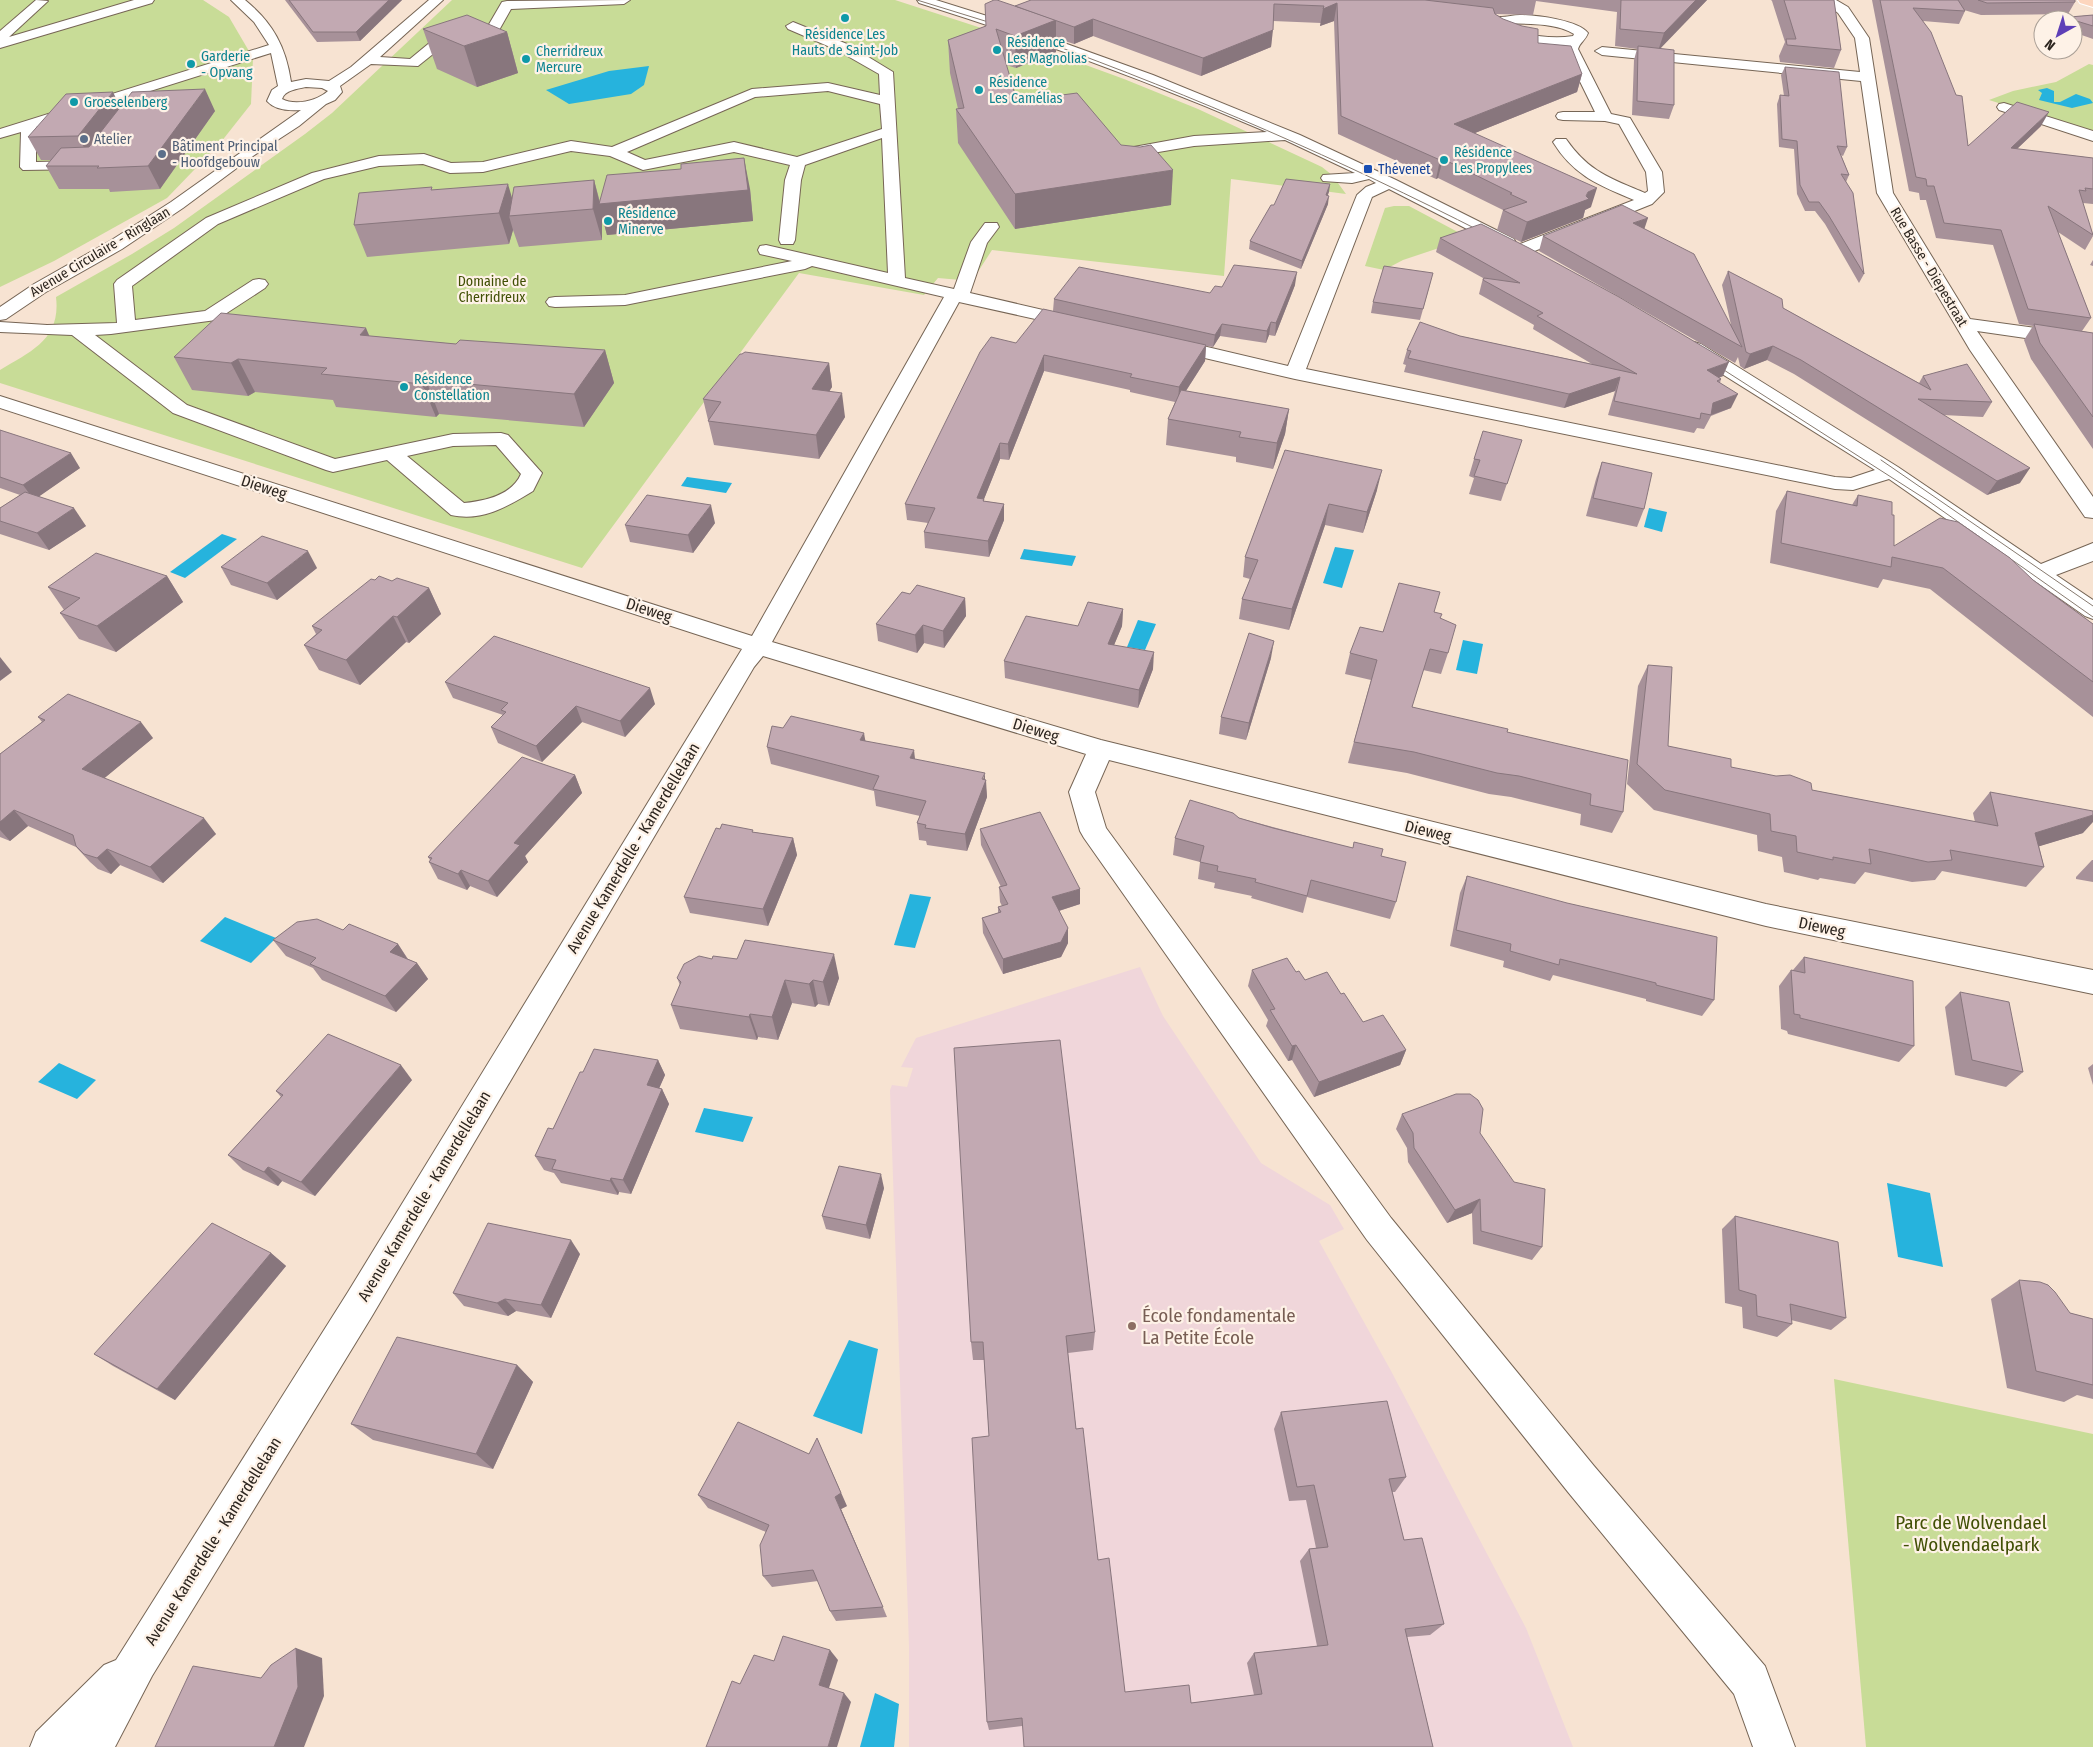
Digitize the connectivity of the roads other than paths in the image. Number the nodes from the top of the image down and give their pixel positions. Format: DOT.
graph roads {
  1 [pos="148,0"];
  2 [pos="237,0"];
  3 [pos="437,0"];
  4 [pos="624,0"];
  5 [pos="927,0"];
  6 [pos="1827,0"];
  7 [pos="2084,0"];
  8 [pos="42,1"];
  9 [pos="2093,2"];
  10 [pos="1455,15"];
  11 [pos="1586,19"];
  12 [pos="794,26"];
  13 [pos="1574,34"];
  14 [pos="0,38"];
  15 [pos="0,44"];
  16 [pos="277,47"];
  17 [pos="1602,51"];
  18 [pos="368,60"];
  19 [pos="1868,77"];
  20 [pos="154,86"];
  21 [pos="330,86"];
  22 [pos="284,88"];
  23 [pos="887,101"];
  24 [pos="320,102"];
  25 [pos="143,104"];
  26 [pos="276,104"];
  27 [pos="2004,107"];
  28 [pos="1563,116"];
  29 [pos="1605,117"];
  30 [pos="29,125"];
  31 [pos="889,131"];
  32 [pos="0,134"];
  33 [pos="1290,136"];
  34 [pos="2093,136"];
  35 [pos="1561,142"];
  36 [pos="614,152"];
  37 [pos="248,153"];
  38 [pos="1114,155"];
  39 [pos="798,162"];
  40 [pos="95,166"];
  41 [pos="1371,174"];
  42 [pos="1329,178"];
  43 [pos="1390,183"];
  44 [pos="1647,200"];
  45 [pos="1601,203"];
  46 [pos="991,227"];
  47 [pos="787,240"];
  48 [pos="1516,247"];
  49 [pos="766,250"];
  50 [pos="814,262"];
  51 [pos="1545,263"];
  52 [pos="897,282"];
  53 [pos="259,284"];
  54 [pos="956,296"];
  55 [pos="555,302"];
  56 [pos="0,315"];
  57 [pos="1964,324"];
  58 [pos="0,327"];
  59 [pos="126,327"];
  60 [pos="1094,327"];
  61 [pos="76,330"];
  62 [pos="1151,340"];
  63 [pos="1681,340"];
  64 [pos="2093,342"];
  65 [pos="1295,373"];
  66 [pos="0,402"];
  67 [pos="391,453"];
  68 [pos="1891,471"];
  69 [pos="2093,512"];
  70 [pos="2093,550"];
  71 [pos="2039,573"];
  72 [pos="2093,612"];
  73 [pos="758,646"];
  74 [pos="1101,749"];
  75 [pos="2093,982"];
  76 [pos="138,1662"];
  77 [pos="52,1747"];
  78 [pos="92,1747"];
  79 [pos="1774,1747"];
  1 -- 15 [label="street"];
  2 -- 16 [label="street"];
  3 -- 18 [label="street"];
  4 -- 18 [label="street"];
  5 -- 33 [label="street"];
  6 -- 19 [label="street, Rue Basse - Diepestraat"];
  7 -- 9 [label="main road"];
  8 -- 14 [label="street"];
  10 -- 13 [label="street"];
  11 -- 13 [label="street"];
  12 -- 23 [label="street"];
  13 -- 29 [label="street"];
  16 -- 20 [label="street"];
  16 -- 22 [label="street"];
  17 -- 19 [label="street"];
  18 -- 21 [label="street"];
  19 -- 57 [label="street, Rue Basse - Diepestraat"];
  20 -- 25 [label="street"];
  20 -- 30 [label="street"];
  21 -- 22 [label="street"];
  21 -- 24 [label="street, Avenue Circulaire - Ringlaan"];
  22 -- 26 [label="street, Avenue Circulaire - Ringlaan"];
  23 -- 31 [label="street"];
  23 -- 36 [label="street"];
  24 -- 26 [label="street"];
  24 -- 37 [label="street, Avenue Circulaire - Ringlaan"];
  26 -- 37 [label="street, Avenue Circulaire - Ringlaan"];
  27 -- 34 [label="street"];
  28 -- 29 [label="street"];
  29 -- 44 [label="street"];
  30 -- 32 [label="street"];
  30 -- 40 [label="street"];
  31 -- 39 [label="street"];
  31 -- 52 [label="street"];
  33 -- 38 [label="street"];
  33 -- 41 [label="street"];
  35 -- 44 [label="street"];
  36 -- 39 [label="street"];
  36 -- 59 [label="street"];
  37 -- 56 [label="street, Avenue Circulaire - Ringlaan"];
  39 -- 47 [label="street"];
  41 -- 42 [label="street"];
  41 -- 43 [label="street"];
  43 -- 48 [label="street"];
  43 -- 65 [label="street"];
  44 -- 48 [label="street"];
  45 -- 48 [label="street"];
  46 -- 54 [label="street, Avenue Kamerdelle - Kamerdellelaan"];
  48 -- 51 [label="street"];
  49 -- 50 [label="street"];
  50 -- 52 [label="street"];
  50 -- 55 [label="street"];
  52 -- 54 [label="street"];
  53 -- 59 [label="street"];
  54 -- 60 [label="street"];
  54 -- 73 [label="street, Avenue Kamerdelle - Kamerdellelaan"];
  57 -- 64 [label="street"];
  57 -- 69 [label="street, Rue Basse - Diepestraat"];
  58 -- 61 [label="street"];
  59 -- 61 [label="street"];
  61 -- 67 [label="street"];
  62 -- 65 [label="street"];
  63 -- 68 [label="street"];
  65 -- 68 [label="street"];
  66 -- 73 [label="street, Dieweg"];
  67 -- 67 [label="street"];
  68 -- 71 [label="street"];
  70 -- 71 [label="street"];
  71 -- 72 [label="street"];
  73 -- 74 [label="street, Dieweg"];
  73 -- 76 [label="street, Avenue Kamerdelle - Kamerdellelaan"];
  74 -- 75 [label="street, Dieweg"];
  74 -- 79 [label="street"];
  76 -- 77 [label="street"];
  76 -- 78 [label="street, Avenue Kamerdelle - Kamerdellelaan"];
}
